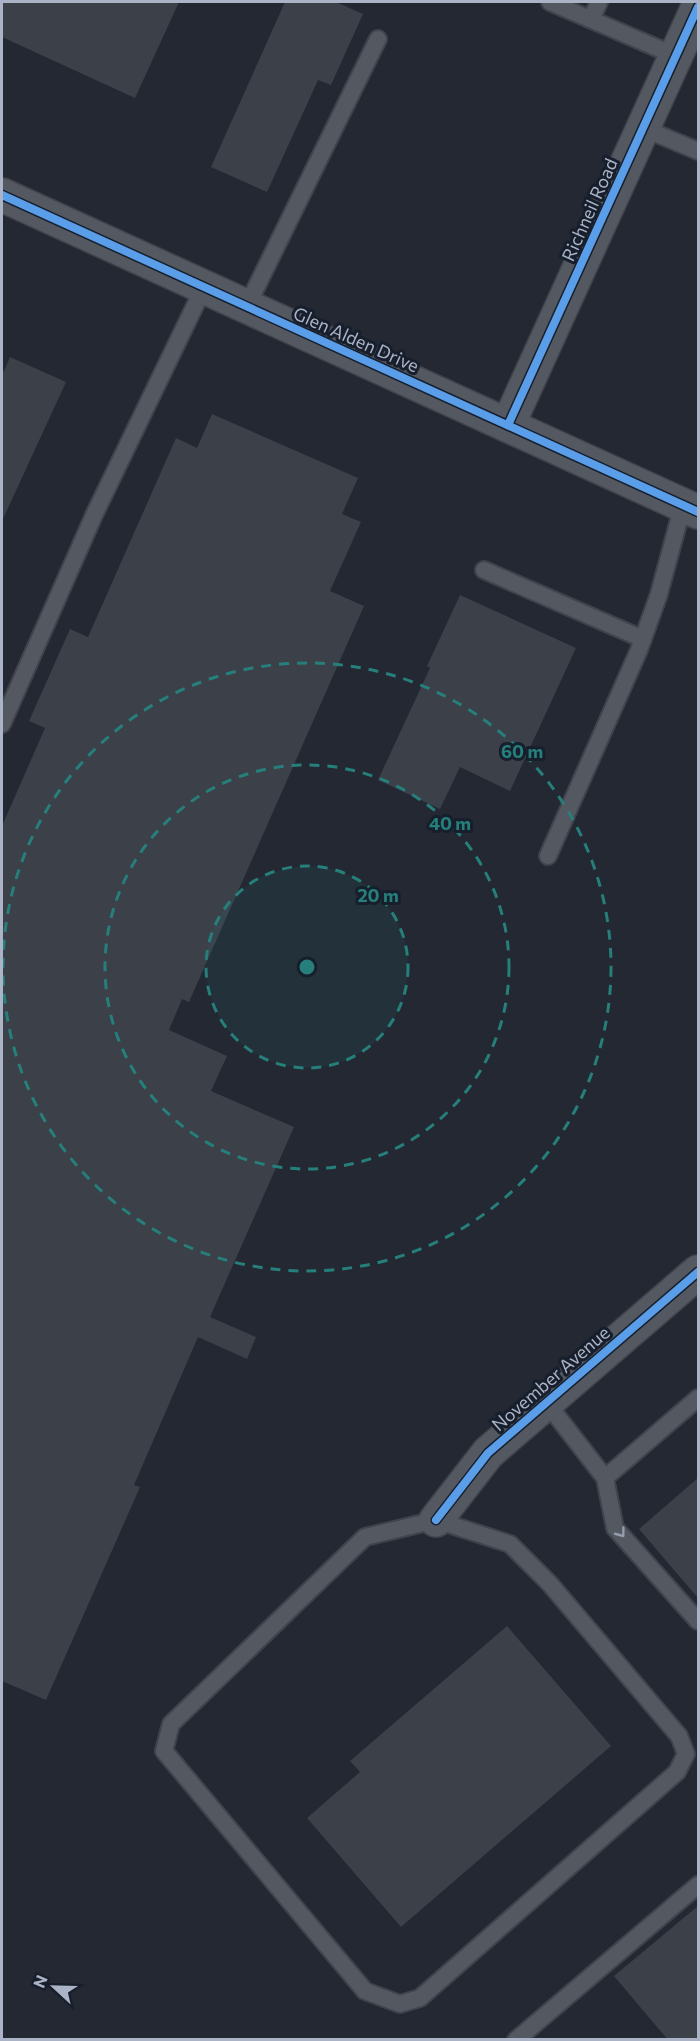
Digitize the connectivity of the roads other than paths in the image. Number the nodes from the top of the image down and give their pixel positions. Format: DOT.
graph roads {
  1 [pos="550,2"];
  2 [pos="599,2"];
  3 [pos="699,7"];
  4 [pos="591,19"];
  5 [pos="378,39"];
  6 [pos="676,56"];
  7 [pos="643,128"];
  8 [pos="699,152"];
  9 [pos="2,195"];
  10 [pos="204,286"];
  11 [pos="247,306"];
  12 [pos="508,425"];
  13 [pos="691,508"];
  14 [pos="484,570"];
  15 [pos="643,639"];
  16 [pos="2,724"];
  17 [pos="548,856"];
  18 [pos="699,1272"];
  19 [pos="699,1398"];
  20 [pos="546,1402"];
  21 [pos="605,1478"];
  22 [pos="436,1520"];
  23 [pos="699,1621"];
  24 [pos="699,1885"];
  25 [pos="516,2040"];
  1 -- 4 [label="lane"];
  2 -- 4 [label="lane"];
  3 -- 6 [label="street, Richneil Road"];
  4 -- 6 [label="lane"];
  5 -- 11 [label="lane"];
  6 -- 7 [label="street, Richneil Road"];
  7 -- 8 [label="lane"];
  7 -- 12 [label="street, Richneil Road"];
  9 -- 10 [label="street, Glen Alden Drive"];
  10 -- 11 [label="street, Glen Alden Drive"];
  10 -- 16 [label="lane"];
  11 -- 12 [label="street, Glen Alden Drive"];
  12 -- 13 [label="street, Glen Alden Drive"];
  13 -- 15 [label="lane"];
  14 -- 15 [label="lane"];
  15 -- 17 [label="lane"];
  18 -- 20 [label="street, November Avenue"];
  19 -- 21 [label="lane"];
  20 -- 21 [label="lane"];
  20 -- 22 [label="street, November Avenue"];
  21 -- 23 [label="lane, one-way"];
  22 -- 22 [label="lane"];
  24 -- 25 [label="lane"];
}
